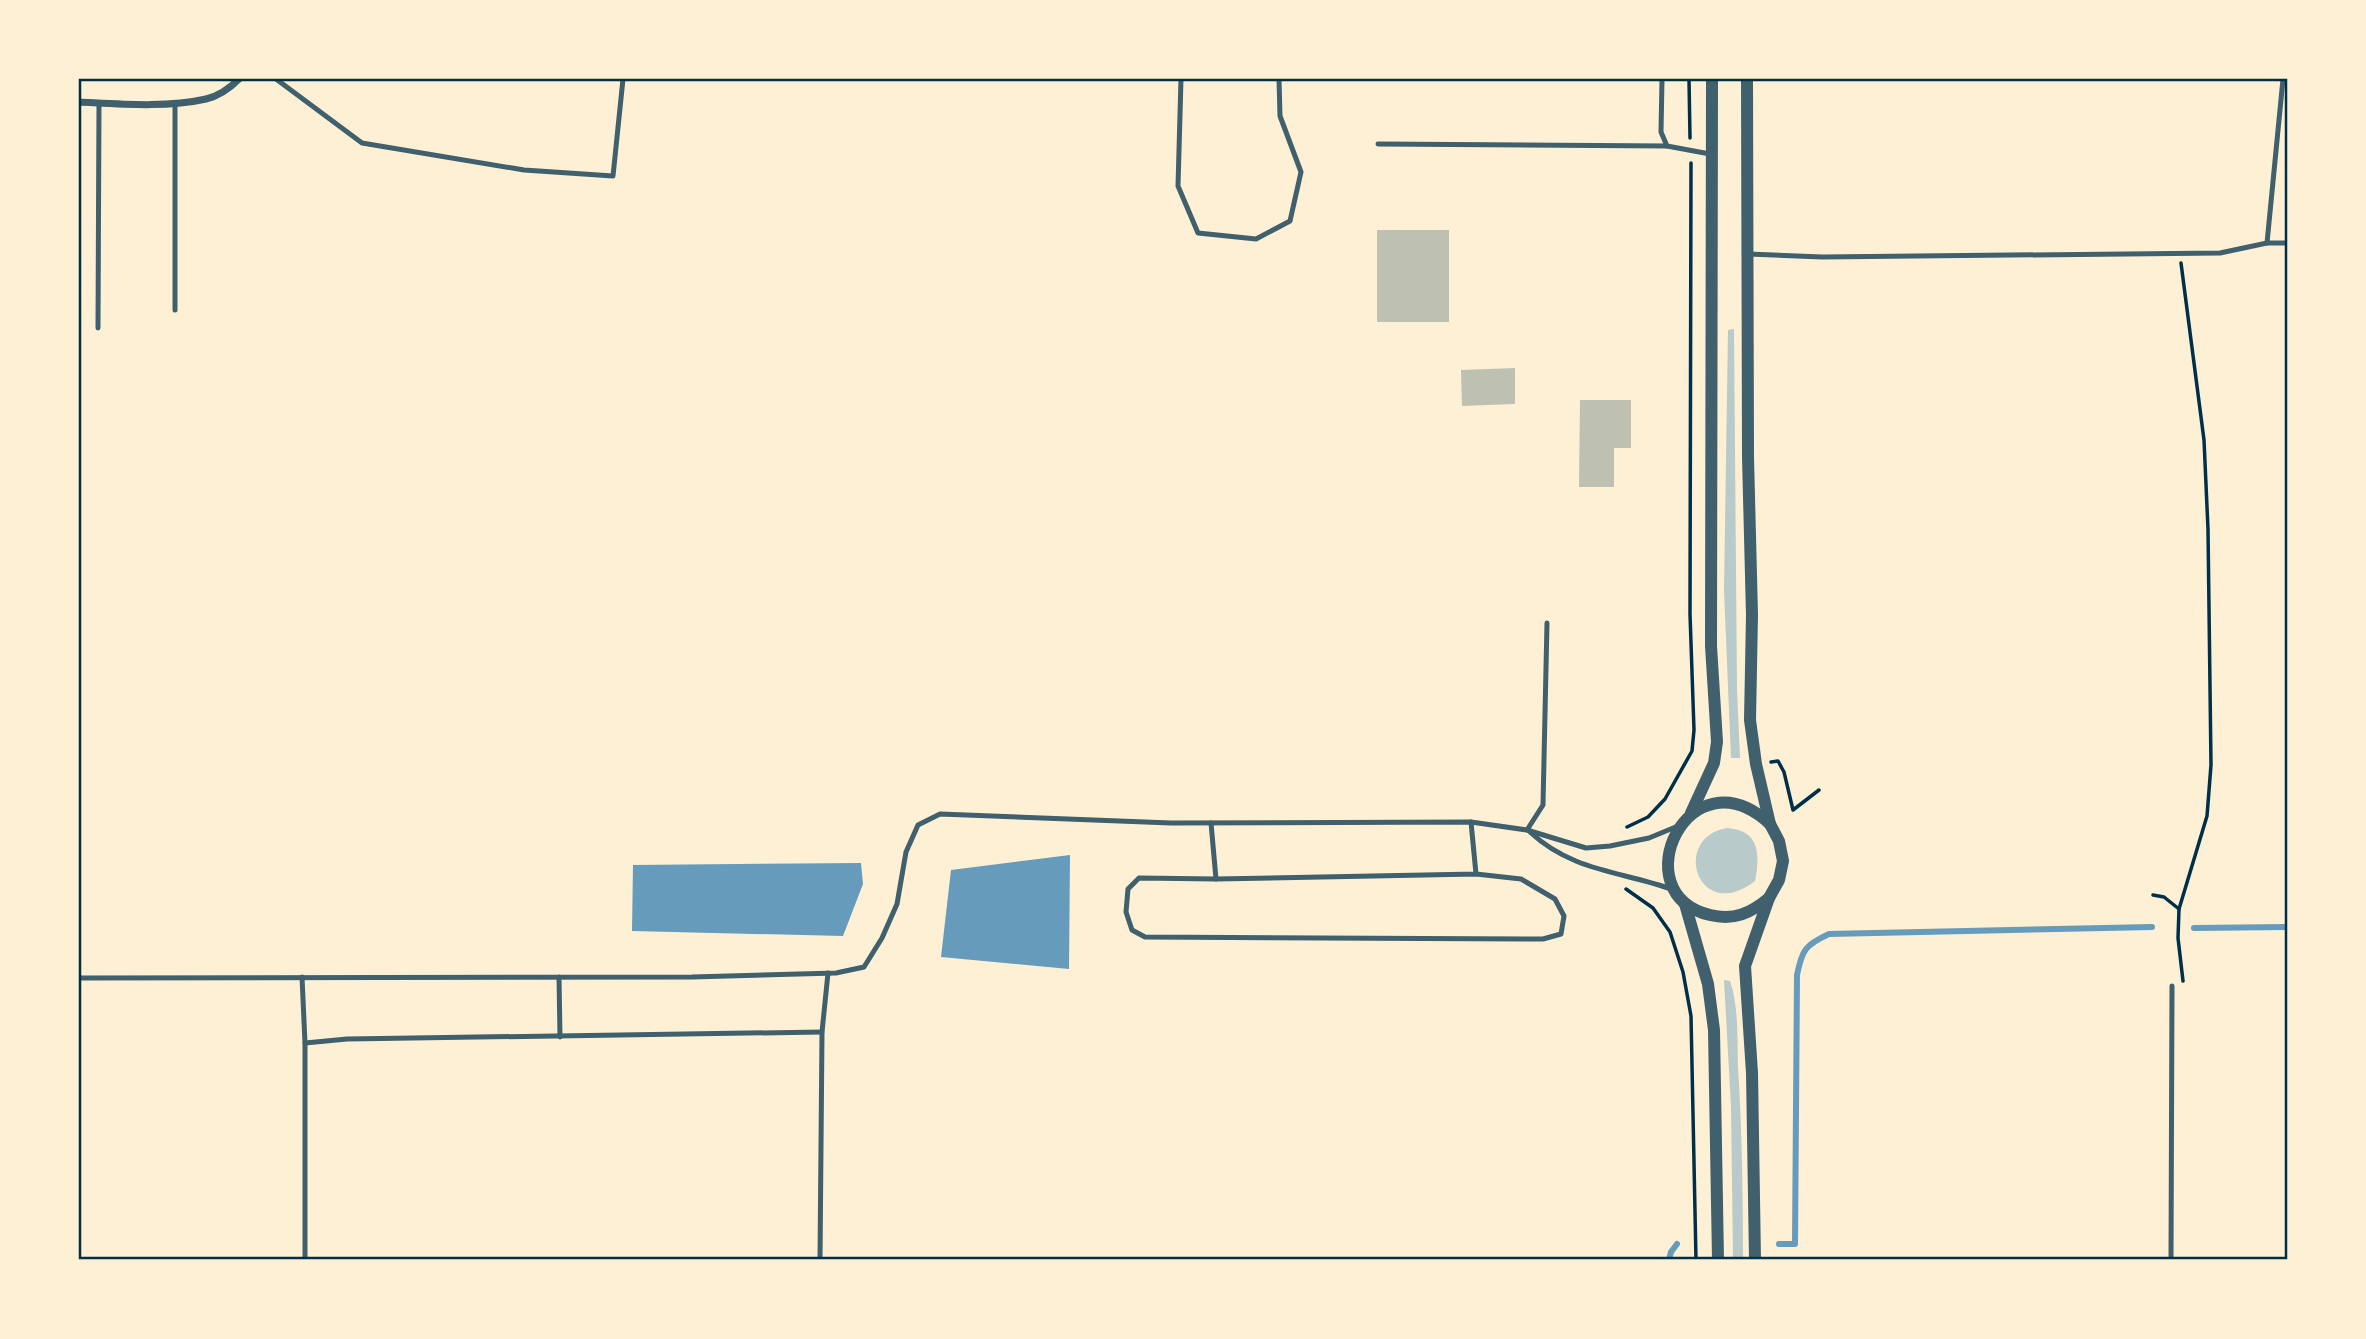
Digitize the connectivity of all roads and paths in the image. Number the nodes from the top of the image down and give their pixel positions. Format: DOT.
graph roads {
  1 [pos="239,79"];
  2 [pos="275,79"];
  3 [pos="623,79"];
  4 [pos="1181,79"];
  5 [pos="1279,79"];
  6 [pos="1662,79"];
  7 [pos="1689,79"];
  8 [pos="1712,79"];
  9 [pos="1747,79"];
  10 [pos="2283,79"];
  11 [pos="79,102"];
  12 [pos="99,103"];
  13 [pos="175,103"];
  14 [pos="1378,144"];
  15 [pos="1667,146"];
  16 [pos="1691,150"];
  17 [pos="1713,154"];
  18 [pos="2267,243"];
  19 [pos="2287,243"];
  20 [pos="2180,253"];
  21 [pos="1748,254"];
  22 [pos="175,310"];
  23 [pos="98,328"];
  24 [pos="1547,622"];
  25 [pos="1819,790"];
  26 [pos="1793,810"];
  27 [pos="1691,813"];
  28 [pos="1471,822"];
  29 [pos="1211,823"];
  30 [pos="1770,824"];
  31 [pos="1679,825"];
  32 [pos="1627,827"];
  33 [pos="1527,830"];
  34 [pos="1476,874"];
  35 [pos="1216,879"];
  36 [pos="1626,889"];
  37 [pos="1676,891"];
  38 [pos="2153,895"];
  39 [pos="1769,898"];
  40 [pos="1685,904"];
  41 [pos="2179,909"];
  42 [pos="828,973"];
  43 [pos="302,977"];
  44 [pos="559,977"];
  45 [pos="79,978"];
  46 [pos="2172,986"];
  47 [pos="2184,986"];
  48 [pos="822,1032"];
  49 [pos="561,1037"];
  50 [pos="305,1043"];
  51 [pos="305,1260"];
  52 [pos="820,1260"];
  53 [pos="1696,1260"];
  54 [pos="1718,1260"];
  55 [pos="1755,1260"];
  56 [pos="2171,1260"];
  1 -- 13 [label="street"];
  2 -- 3 [label="lane"];
  4 -- 5 [label="lane"];
  6 -- 15 [label="lane"];
  7 -- 16 [label="path"];
  8 -- 17 [label="street"];
  9 -- 21 [label="street"];
  10 -- 18 [label="lane"];
  11 -- 12 [label="street"];
  12 -- 13 [label="street"];
  12 -- 23 [label="lane"];
  13 -- 22 [label="lane"];
  14 -- 15 [label="lane"];
  15 -- 16 [label="lane"];
  16 -- 17 [label="lane"];
  16 -- 32 [label="path"];
  17 -- 27 [label="street"];
  18 -- 19 [label="lane"];
  18 -- 20 [label="lane"];
  20 -- 21 [label="lane"];
  20 -- 41 [label="path"];
  21 -- 30 [label="street"];
  24 -- 33 [label="lane"];
  25 -- 26 [label="path"];
  27 -- 30 [label="street"];
  27 -- 31 [label="street"];
  28 -- 29 [label="lane"];
  28 -- 33 [label="lane"];
  28 -- 34 [label="lane"];
  29 -- 35 [label="lane"];
  29 -- 42 [label="lane"];
  30 -- 39 [label="street"];
  31 -- 33 [label="lane"];
  31 -- 37 [label="street"];
  33 -- 37 [label="lane"];
  34 -- 35 [label="lane"];
  34 -- 35 [label="lane"];
  36 -- 53 [label="path"];
  37 -- 40 [label="street"];
  38 -- 41 [label="path"];
  39 -- 40 [label="street"];
  39 -- 55 [label="street"];
  40 -- 54 [label="street"];
  41 -- 47 [label="path"];
  42 -- 44 [label="lane"];
  42 -- 48 [label="lane"];
  43 -- 44 [label="lane"];
  43 -- 45 [label="lane"];
  43 -- 50 [label="lane"];
  44 -- 49 [label="lane"];
  46 -- 56 [label="lane"];
  48 -- 49 [label="lane"];
  48 -- 52 [label="lane"];
  49 -- 50 [label="lane"];
  50 -- 51 [label="lane"];
}
